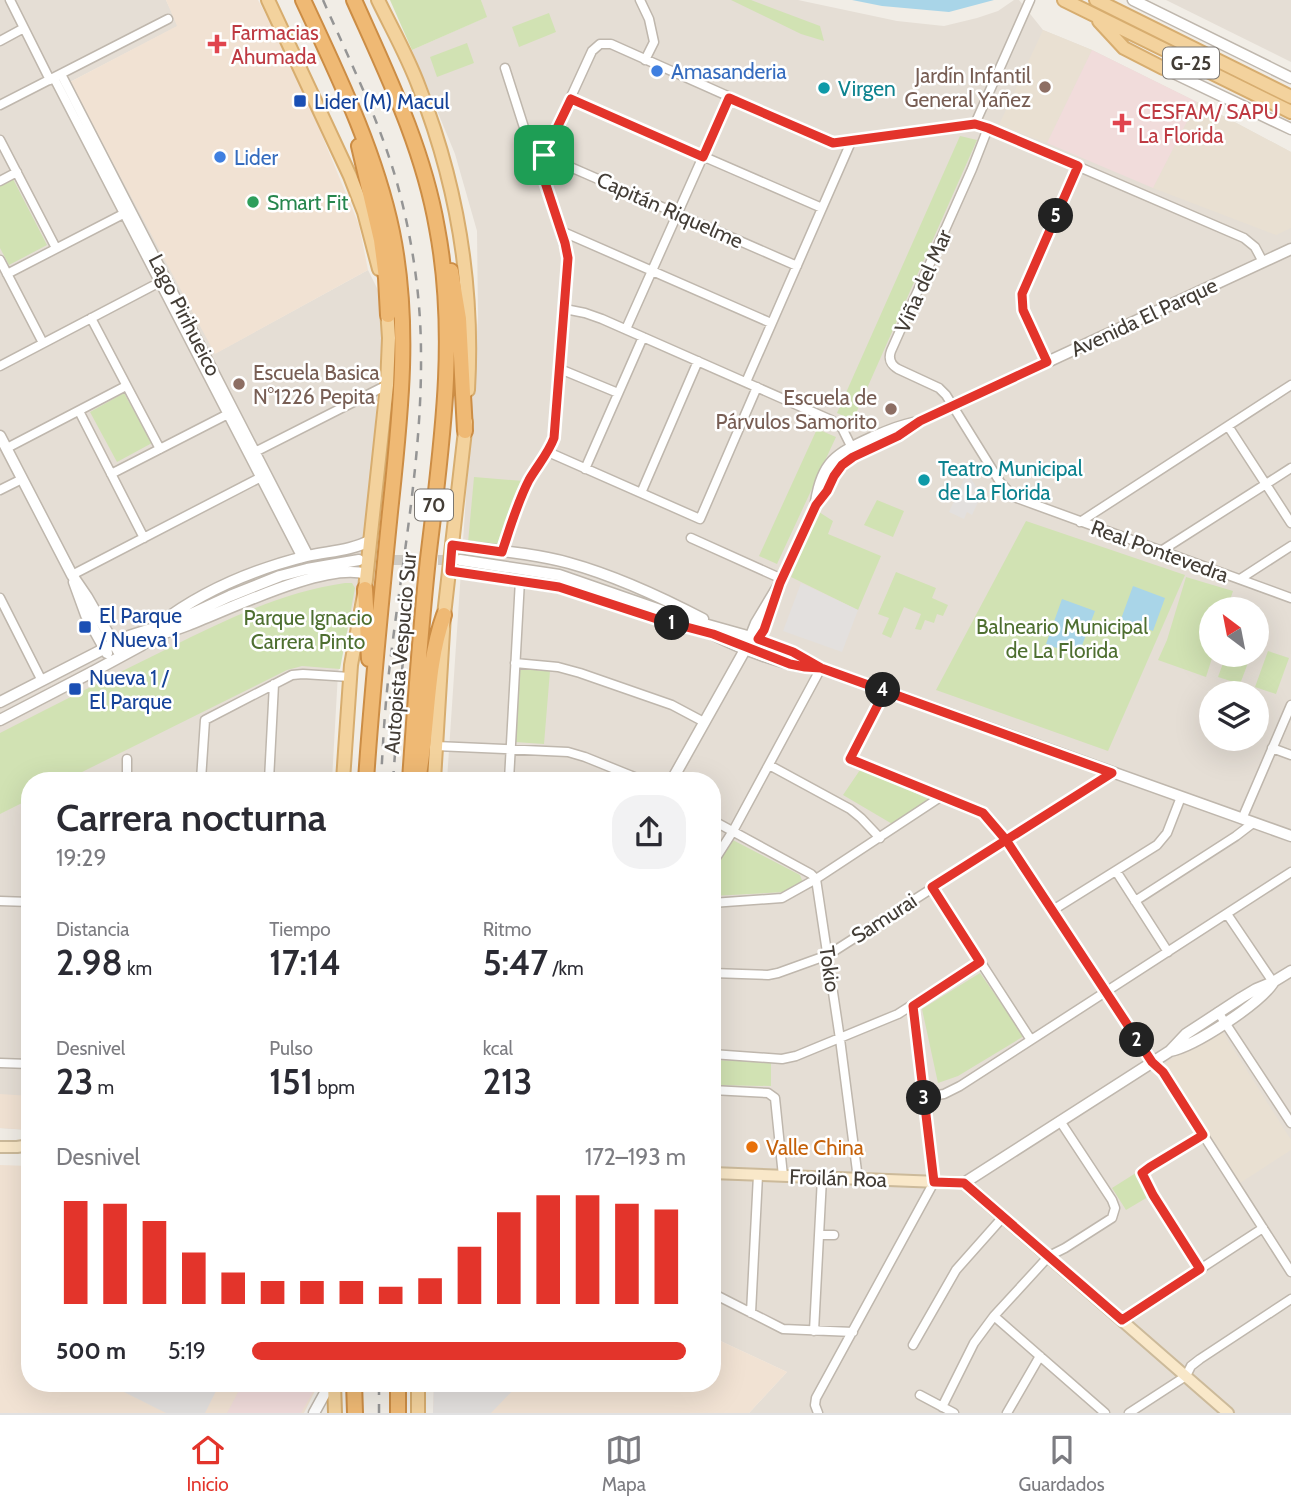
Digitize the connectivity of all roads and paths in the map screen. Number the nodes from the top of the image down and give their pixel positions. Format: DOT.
graph roads {
  1 [pos="10,0"];
  2 [pos="268,0"];
  3 [pos="303,0"];
  4 [pos="354,0"];
  5 [pos="378,0"];
  6 [pos="640,0"];
  7 [pos="1030,0"];
  8 [pos="1064,0"];
  9 [pos="1096,0"];
  10 [pos="1133,0"];
  11 [pos="1091,13"];
  12 [pos="168,19"];
  13 [pos="24,29"];
  14 [pos="0,41"];
  15 [pos="645,60"];
  16 [pos="505,68"];
  17 [pos="1163,68"];
  18 [pos="55,77"];
  19 [pos="1291,78"];
  20 [pos="340,80"];
  21 [pos="1291,97"];
  22 [pos="729,98"];
  23 [pos="571,99"];
  24 [pos="0,105"];
  25 [pos="1291,112"];
  26 [pos="975,124"];
  27 [pos="988,128"];
  28 [pos="1291,130"];
  29 [pos="0,140"];
  30 [pos="851,142"];
  31 [pos="544,155"];
  32 [pos="703,157"];
  33 [pos="1078,166"];
  34 [pos="17,172"];
  35 [pos="0,181"];
  36 [pos="822,208"];
  37 [pos="128,212"];
  38 [pos="678,213"];
  39 [pos="438,229"];
  40 [pos="561,231"];
  41 [pos="56,248"];
  42 [pos="1291,249"];
  43 [pos="0,260"];
  44 [pos="1263,262"];
  45 [pos="797,266"];
  46 [pos="652,271"];
  47 [pos="7,274"];
  48 [pos="163,281"];
  49 [pos="565,309"];
  50 [pos="388,315"];
  51 [pos="91,318"];
  52 [pos="771,323"];
  53 [pos="626,329"];
  54 [pos="643,337"];
  55 [pos="43,343"];
  56 [pos="698,361"];
  57 [pos="1047,362"];
  58 [pos="0,366"];
  59 [pos="560,369"];
  60 [pos="746,382"];
  61 [pos="387,385"];
  62 [pos="1291,385"];
  63 [pos="126,386"];
  64 [pos="757,387"];
  65 [pos="618,393"];
  66 [pos="953,406"];
  67 [pos="79,411"];
  68 [pos="231,412"];
  69 [pos="1228,426"];
  70 [pos="465,431"];
  71 [pos="0,436"];
  72 [pos="6,448"];
  73 [pos="160,449"];
  74 [pos="854,451"];
  75 [pos="548,452"];
  76 [pos="252,454"];
  77 [pos="1291,468"];
  78 [pos="586,469"];
  79 [pos="111,474"];
  80 [pos="264,476"];
  81 [pos="22,479"];
  82 [pos="1266,484"];
  83 [pos="0,490"];
  84 [pos="641,493"];
  85 [pos="1080,522"];
  86 [pos="1291,523"];
  87 [pos="144,538"];
  88 [pos="691,538"];
  89 [pos="371,540"];
  90 [pos="452,545"];
  91 [pos="1291,546"];
  92 [pos="1161,551"];
  93 [pos="502,552"];
  94 [pos="306,557"];
  95 [pos="460,560"];
  96 [pos="359,561"];
  97 [pos="450,571"];
  98 [pos="72,575"];
  99 [pos="1240,579"];
  100 [pos="520,580"];
  101 [pos="781,581"];
  102 [pos="365,582"];
  103 [pos="0,597"];
  104 [pos="1291,598"];
  105 [pos="444,615"];
  106 [pos="4,616"];
  107 [pos="716,631"];
  108 [pos="155,632"];
  109 [pos="754,638"];
  110 [pos="109,646"];
  111 [pos="746,648"];
  112 [pos="116,659"];
  113 [pos="515,663"];
  114 [pos="821,668"];
  115 [pos="349,677"];
  116 [pos="42,681"];
  117 [pos="274,684"];
  118 [pos="885,691"];
  119 [pos="0,702"];
  120 [pos="371,702"];
  121 [pos="1291,705"];
  122 [pos="0,719"];
  123 [pos="704,722"];
  124 [pos="436,746"];
  125 [pos="1272,748"];
  126 [pos="511,750"];
  127 [pos="1291,755"];
  128 [pos="127,759"];
  129 [pos="769,765"];
  130 [pos="127,772"];
  131 [pos="202,772"];
  132 [pos="269,772"];
  133 [pos="344,772"];
  134 [pos="367,772"];
  135 [pos="411,772"];
  136 [pos="419,772"];
  137 [pos="434,772"];
  138 [pos="510,772"];
  139 [pos="622,772"];
  140 [pos="676,772"];
  141 [pos="1112,773"];
  142 [pos="942,796"];
  143 [pos="1181,797"];
  144 [pos="1242,819"];
  145 [pos="1253,823"];
  146 [pos="721,825"];
  147 [pos="733,831"];
  148 [pos="1291,836"];
  149 [pos="880,838"];
  150 [pos="1006,840"];
  151 [pos="721,850"];
  152 [pos="1116,871"];
  153 [pos="1291,872"];
  154 [pos="816,879"];
  155 [pos="932,887"];
  156 [pos="0,901"];
  157 [pos="1135,901"];
  158 [pos="21,902"];
  159 [pos="721,902"];
  160 [pos="1053,911"];
  161 [pos="1227,914"];
  162 [pos="1168,952"];
  163 [pos="828,955"];
  164 [pos="980,962"];
  165 [pos="721,973"];
  166 [pos="1290,975"];
  167 [pos="1273,982"];
  168 [pos="1106,992"];
  169 [pos="913,1006"];
  170 [pos="1218,1012"];
  171 [pos="1226,1021"];
  172 [pos="840,1039"];
  173 [pos="1031,1040"];
  174 [pos="1170,1051"];
  175 [pos="721,1055"];
  176 [pos="1152,1062"];
  177 [pos="0,1063"];
  178 [pos="21,1064"];
  179 [pos="721,1090"];
  180 [pos="924,1097"];
  181 [pos="1060,1121"];
  182 [pos="1291,1123"];
  183 [pos="1203,1135"];
  184 [pos="21,1146"];
  185 [pos="0,1147"];
  186 [pos="17,1147"];
  187 [pos="21,1148"];
  188 [pos="721,1173"];
  189 [pos="758,1175"];
  190 [pos="783,1176"];
  191 [pos="822,1178"];
  192 [pos="858,1179"];
  193 [pos="934,1182"];
  194 [pos="964,1183"];
  195 [pos="1003,1217"];
  196 [pos="1263,1228"];
  197 [pos="819,1235"];
  198 [pos="834,1235"];
  199 [pos="1049,1256"];
  200 [pos="1200,1269"];
  201 [pos="1291,1272"];
  202 [pos="721,1298"];
  203 [pos="1291,1299"];
  204 [pos="751,1313"];
  205 [pos="994,1316"];
  206 [pos="1122,1320"];
  207 [pos="814,1331"];
  208 [pos="853,1332"];
  209 [pos="913,1345"];
  210 [pos="1040,1356"];
  211 [pos="1186,1376"];
  212 [pos="326,1392"];
  213 [pos="333,1392"];
  214 [pos="355,1392"];
  215 [pos="398,1392"];
  216 [pos="418,1392"];
  217 [pos="920,1395"];
  218 [pos="942,1407"];
  219 [pos="814,1412"];
  220 [pos="314,1413"];
  221 [pos="335,1413"];
  222 [pos="355,1413"];
  223 [pos="398,1413"];
  224 [pos="418,1413"];
  225 [pos="954,1413"];
  226 [pos="1007,1413"];
  227 [pos="1105,1413"];
  228 [pos="1129,1413"];
  229 [pos="1228,1413"];
  1 -- 13 [label="street, Lago Pirihueico"];
  2 -- 50 [label="main road"];
  3 -- 20 [label="highway, Autopista Vespucio Sur / 70"];
  4 -- 39 [label="highway, Autopista Vespucio Sur / 70"];
  5 -- 70 [label="main road"];
  6 -- 15 [label="street"];
  7 -- 26 [label="street"];
  8 -- 11 [label="main road, G-25"];
  9 -- 21 [label="main road, G-25"];
  10 -- 19 [label="street"];
  11 -- 17 [label="main road"];
  11 -- 25 [label="main road, G-25"];
  12 -- 18 [label="street"];
  13 -- 14 [label="street"];
  13 -- 18 [label="street, Lago Pirihueico"];
  15 -- 22 [label="street"];
  15 -- 23 [label="street"];
  16 -- 31 [label="street"];
  17 -- 28 [label="street"];
  18 -- 24 [label="street"];
  18 -- 37 [label="street, Lago Pirihueico"];
  20 -- 50 [label="highway"];
  20 -- 120 [label="highway, Autopista Vespucio Sur / 70"];
  22 -- 30 [label="street"];
  22 -- 32 [label="street"];
  23 -- 31 [label="street"];
  23 -- 32 [label="street"];
  26 -- 27 [label="street"];
  26 -- 30 [label="street"];
  27 -- 33 [label="street"];
  27 -- 66 [label="street, Viña del Mar"];
  29 -- 34 [label="street"];
  30 -- 36 [label="street"];
  31 -- 38 [label="street, Capitán Riquelme"];
  31 -- 40 [label="street"];
  32 -- 36 [label="street"];
  32 -- 38 [label="street"];
  33 -- 44 [label="street"];
  33 -- 57 [label="street"];
  34 -- 35 [label="street"];
  34 -- 41 [label="street"];
  36 -- 45 [label="street"];
  37 -- 41 [label="street"];
  37 -- 48 [label="street, Lago Pirihueico"];
  38 -- 45 [label="street, Capitán Riquelme"];
  38 -- 46 [label="street"];
  39 -- 70 [label="highway"];
  39 -- 135 [label="highway, Autopista Vespucio Sur / 70"];
  40 -- 46 [label="street"];
  40 -- 49 [label="street"];
  41 -- 47 [label="street"];
  42 -- 44 [label="street, Avenida El Parque"];
  43 -- 47 [label="street"];
  44 -- 57 [label="street, Avenida El Parque"];
  45 -- 52 [label="street"];
  46 -- 52 [label="street"];
  46 -- 53 [label="street"];
  47 -- 55 [label="street"];
  48 -- 51 [label="street"];
  48 -- 68 [label="street, Lago Pirihueico"];
  49 -- 53 [label="street"];
  49 -- 59 [label="street"];
  50 -- 61 [label="main road"];
  51 -- 55 [label="street"];
  51 -- 63 [label="street"];
  52 -- 60 [label="street"];
  53 -- 54 [label="street"];
  54 -- 56 [label="street"];
  54 -- 65 [label="street"];
  55 -- 58 [label="street"];
  56 -- 60 [label="street"];
  56 -- 84 [label="street"];
  57 -- 66 [label="street, Avenida El Parque"];
  59 -- 65 [label="street"];
  59 -- 75 [label="street"];
  60 -- 64 [label="street"];
  61 -- 76 [label="street"];
  61 -- 89 [label="main road"];
  62 -- 69 [label="street"];
  63 -- 67 [label="street"];
  63 -- 73 [label="street"];
  64 -- 74 [label="street"];
  64 -- 84 [label="street"];
  65 -- 78 [label="street"];
  66 -- 74 [label="street, Avenida El Parque"];
  66 -- 85 [label="street, Real Pontevedra"];
  67 -- 72 [label="street"];
  67 -- 79 [label="street"];
  68 -- 73 [label="street"];
  68 -- 76 [label="street, Lago Pirihueico"];
  69 -- 82 [label="street"];
  69 -- 85 [label="street"];
  70 -- 90 [label="main road"];
  71 -- 72 [label="street"];
  72 -- 81 [label="street"];
  73 -- 79 [label="street"];
  74 -- 101 [label="street, Avenida El Parque"];
  75 -- 78 [label="street"];
  75 -- 93 [label="street"];
  76 -- 80 [label="street, Lago Pirihueico"];
  77 -- 82 [label="street"];
  78 -- 84 [label="street"];
  79 -- 87 [label="street"];
  80 -- 87 [label="street"];
  80 -- 94 [label="street, Lago Pirihueico"];
  81 -- 83 [label="street"];
  81 -- 98 [label="street"];
  82 -- 86 [label="street"];
  82 -- 92 [label="street"];
  85 -- 92 [label="street, Real Pontevedra"];
  87 -- 98 [label="street"];
  88 -- 101 [label="street"];
  89 -- 94 [label="street"];
  89 -- 102 [label="main road"];
  90 -- 93 [label="street"];
  90 -- 97 [label="main road"];
  91 -- 99 [label="street"];
  92 -- 99 [label="street, Real Pontevedra"];
  93 -- 107 [label="street"];
  94 -- 108 [label="street"];
  95 -- 107 [label="street"];
  96 -- 108 [label="street"];
  97 -- 100 [label="street"];
  97 -- 105 [label="main road"];
  98 -- 110 [label="street"];
  99 -- 104 [label="street, Real Pontevedra"];
  100 -- 107 [label="street"];
  100 -- 113 [label="street"];
  101 -- 109 [label="street, Avenida El Parque"];
  102 -- 108 [label="street"];
  102 -- 115 [label="main road"];
  102 -- 120 [label="highway"];
  103 -- 106 [label="street"];
  105 -- 124 [label="main road"];
  105 -- 136 [label="highway"];
  106 -- 116 [label="street"];
  107 -- 109 [label="street"];
  107 -- 111 [label="street"];
  108 -- 110 [label="street"];
  108 -- 112 [label="street"];
  109 -- 111 [label="street, Avenida El Parque"];
  109 -- 114 [label="street"];
  110 -- 112 [label="street"];
  110 -- 116 [label="street"];
  111 -- 114 [label="street"];
  111 -- 123 [label="street, Avenida El Parque"];
  112 -- 122 [label="street"];
  113 -- 123 [label="street"];
  113 -- 126 [label="street"];
  114 -- 118 [label="street"];
  114 -- 129 [label="street"];
  115 -- 117 [label="street"];
  115 -- 133 [label="main road"];
  116 -- 119 [label="street"];
  117 -- 131 [label="street"];
  117 -- 132 [label="street"];
  118 -- 141 [label="street"];
  118 -- 142 [label="street"];
  120 -- 134 [label="highway, Autopista Vespucio Sur / 70"];
  121 -- 125 [label="street"];
  123 -- 140 [label="street, Avenida El Parque"];
  124 -- 126 [label="street"];
  124 -- 137 [label="main road"];
  125 -- 127 [label="street"];
  125 -- 144 [label="street"];
  126 -- 138 [label="street"];
  126 -- 139 [label="street"];
  128 -- 130 [label="street"];
  129 -- 147 [label="street"];
  129 -- 149 [label="street"];
  141 -- 143 [label="street"];
  141 -- 150 [label="street, Samurai"];
  142 -- 149 [label="street"];
  142 -- 150 [label="street"];
  143 -- 144 [label="street"];
  143 -- 152 [label="street"];
  144 -- 145 [label="street"];
  145 -- 148 [label="street"];
  145 -- 157 [label="street"];
  146 -- 147 [label="street"];
  147 -- 151 [label="street"];
  147 -- 154 [label="street"];
  149 -- 154 [label="street"];
  150 -- 155 [label="street, Samurai"];
  150 -- 160 [label="street"];
  152 -- 157 [label="street"];
  152 -- 160 [label="street"];
  153 -- 161 [label="street"];
  154 -- 159 [label="street"];
  154 -- 163 [label="street, Tokio"];
  155 -- 163 [label="street, Samurai"];
  155 -- 164 [label="street"];
  156 -- 158 [label="street"];
  157 -- 162 [label="street"];
  160 -- 168 [label="street"];
  161 -- 162 [label="street"];
  161 -- 167 [label="street"];
  162 -- 168 [label="street"];
  163 -- 165 [label="street, Samurai"];
  163 -- 172 [label="street, Tokio"];
  164 -- 169 [label="street"];
  164 -- 173 [label="street"];
  166 -- 167 [label="street"];
  167 -- 170 [label="street"];
  167 -- 171 [label="street"];
  168 -- 173 [label="street"];
  168 -- 176 [label="street"];
  169 -- 172 [label="street"];
  169 -- 180 [label="street"];
  170 -- 171 [label="street"];
  170 -- 174 [label="street"];
  171 -- 174 [label="street"];
  171 -- 182 [label="street"];
  172 -- 175 [label="street"];
  172 -- 192 [label="street, Tokio"];
  173 -- 180 [label="street"];
  174 -- 176 [label="street"];
  176 -- 181 [label="street"];
  176 -- 183 [label="street"];
  177 -- 178 [label="street"];
  179 -- 190 [label="street"];
  180 -- 193 [label="street"];
  181 -- 194 [label="street"];
  181 -- 199 [label="street"];
  183 -- 196 [label="street"];
  183 -- 200 [label="street"];
  184 -- 186 [label="main road"];
  185 -- 186 [label="main road"];
  186 -- 187 [label="main road"];
  188 -- 189 [label="main road, Froilán Roa"];
  189 -- 190 [label="main road, Froilán Roa"];
  189 -- 204 [label="street"];
  190 -- 191 [label="main road, Froilán Roa"];
  191 -- 192 [label="main road, Froilán Roa"];
  191 -- 197 [label="street"];
  192 -- 193 [label="main road, Froilán Roa"];
  193 -- 194 [label="main road, Froilán Roa"];
  193 -- 208 [label="street"];
  194 -- 195 [label="main road"];
  195 -- 199 [label="main road"];
  195 -- 209 [label="street"];
  196 -- 200 [label="street"];
  196 -- 201 [label="street"];
  197 -- 198 [label="street"];
  197 -- 207 [label="street"];
  199 -- 205 [label="street"];
  199 -- 206 [label="main road"];
  200 -- 206 [label="street"];
  202 -- 204 [label="street"];
  203 -- 211 [label="street"];
  204 -- 207 [label="street"];
  205 -- 210 [label="street"];
  205 -- 218 [label="street"];
  206 -- 211 [label="main road"];
  207 -- 208 [label="street"];
  208 -- 219 [label="street"];
  210 -- 226 [label="street"];
  210 -- 227 [label="street"];
  211 -- 228 [label="street"];
  211 -- 229 [label="main road"];
  212 -- 220 [label="street"];
  213 -- 221 [label="main road"];
  214 -- 222 [label="highway"];
  215 -- 223 [label="highway"];
  216 -- 224 [label="main road"];
  217 -- 218 [label="street"];
  218 -- 225 [label="street"];
}
